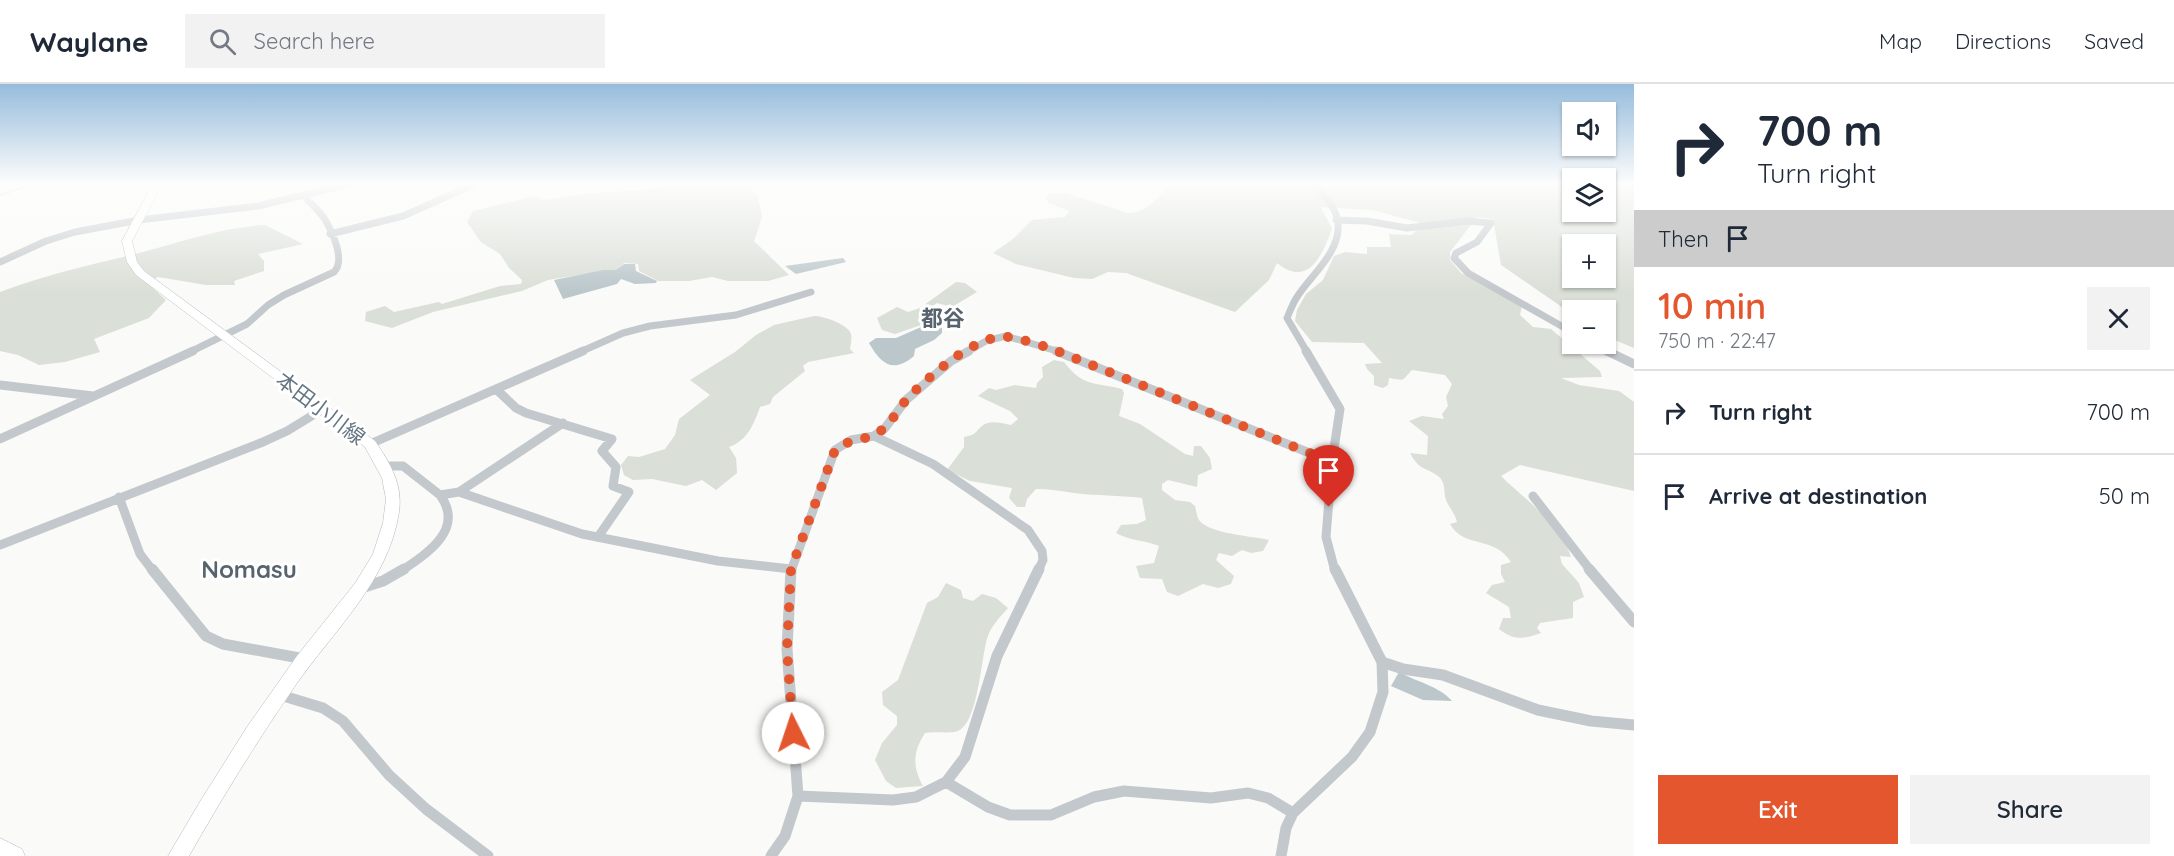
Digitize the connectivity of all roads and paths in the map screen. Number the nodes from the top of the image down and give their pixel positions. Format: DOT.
graph roads {
  1 [pos="139,220"];
  2 [pos="325,220"];
  3 [pos="387,220"];
  4 [pos="1336,220"];
  5 [pos="330,234"];
  6 [pos="0,262"];
  7 [pos="811,292"];
  8 [pos="1562,326"];
  9 [pos="225,336"];
  10 [pos="1614,354"];
  11 [pos="1634,364"];
  12 [pos="0,384"];
  13 [pos="496,389"];
  14 [pos="94,396"];
  15 [pos="323,409"];
  16 [pos="562,423"];
  17 [pos="874,436"];
  18 [pos="0,439"];
  19 [pos="370,444"];
  20 [pos="1332,462"];
  21 [pos="385,466"];
  22 [pos="459,492"];
  23 [pos="440,495"];
  24 [pos="1533,496"];
  25 [pos="119,497"];
  26 [pos="598,537"];
  27 [pos="0,545"];
  28 [pos="791,569"];
  29 [pos="358,589"];
  30 [pos="1634,622"];
  31 [pos="305,659"];
  32 [pos="1382,662"];
  33 [pos="280,695"];
  34 [pos="1634,725"];
  35 [pos="946,782"];
  36 [pos="798,796"];
  37 [pos="1293,813"];
  38 [pos="0,848"];
  39 [pos="15,856"];
  40 [pos="178,856"];
  41 [pos="488,856"];
  42 [pos="771,856"];
  43 [pos="1281,856"];
  1 -- 6 [label="street"];
  1 -- 9 [label="main road, 本田小川線"];
  2 -- 5 [label="street"];
  3 -- 5 [label="street"];
  4 -- 8 [label="street"];
  4 -- 20 [label="street"];
  5 -- 9 [label="street"];
  7 -- 13 [label="street"];
  9 -- 14 [label="street"];
  9 -- 15 [label="main road, 本田小川線"];
  10 -- 11 [label="street"];
  12 -- 14 [label="street"];
  13 -- 16 [label="street"];
  13 -- 19 [label="street"];
  14 -- 18 [label="street"];
  15 -- 19 [label="main road, 本田小川線"];
  15 -- 25 [label="street"];
  16 -- 22 [label="street"];
  16 -- 26 [label="street"];
  17 -- 20 [label="street"];
  17 -- 28 [label="street"];
  17 -- 35 [label="street"];
  19 -- 21 [label="main road, 本田小川線"];
  20 -- 32 [label="street"];
  21 -- 23 [label="street"];
  21 -- 29 [label="main road, 本田小川線"];
  22 -- 23 [label="street"];
  22 -- 26 [label="street"];
  23 -- 29 [label="street"];
  24 -- 30 [label="street"];
  25 -- 27 [label="street"];
  25 -- 31 [label="street"];
  26 -- 28 [label="street"];
  28 -- 36 [label="street"];
  29 -- 31 [label="main road, 本田小川線"];
  31 -- 33 [label="main road, 本田小川線"];
  32 -- 34 [label="street"];
  32 -- 37 [label="street"];
  33 -- 40 [label="main road, 本田小川線"];
  33 -- 41 [label="street"];
  35 -- 36 [label="street"];
  35 -- 37 [label="street"];
  36 -- 42 [label="street"];
  37 -- 43 [label="street"];
  38 -- 39 [label="main road"];
}
